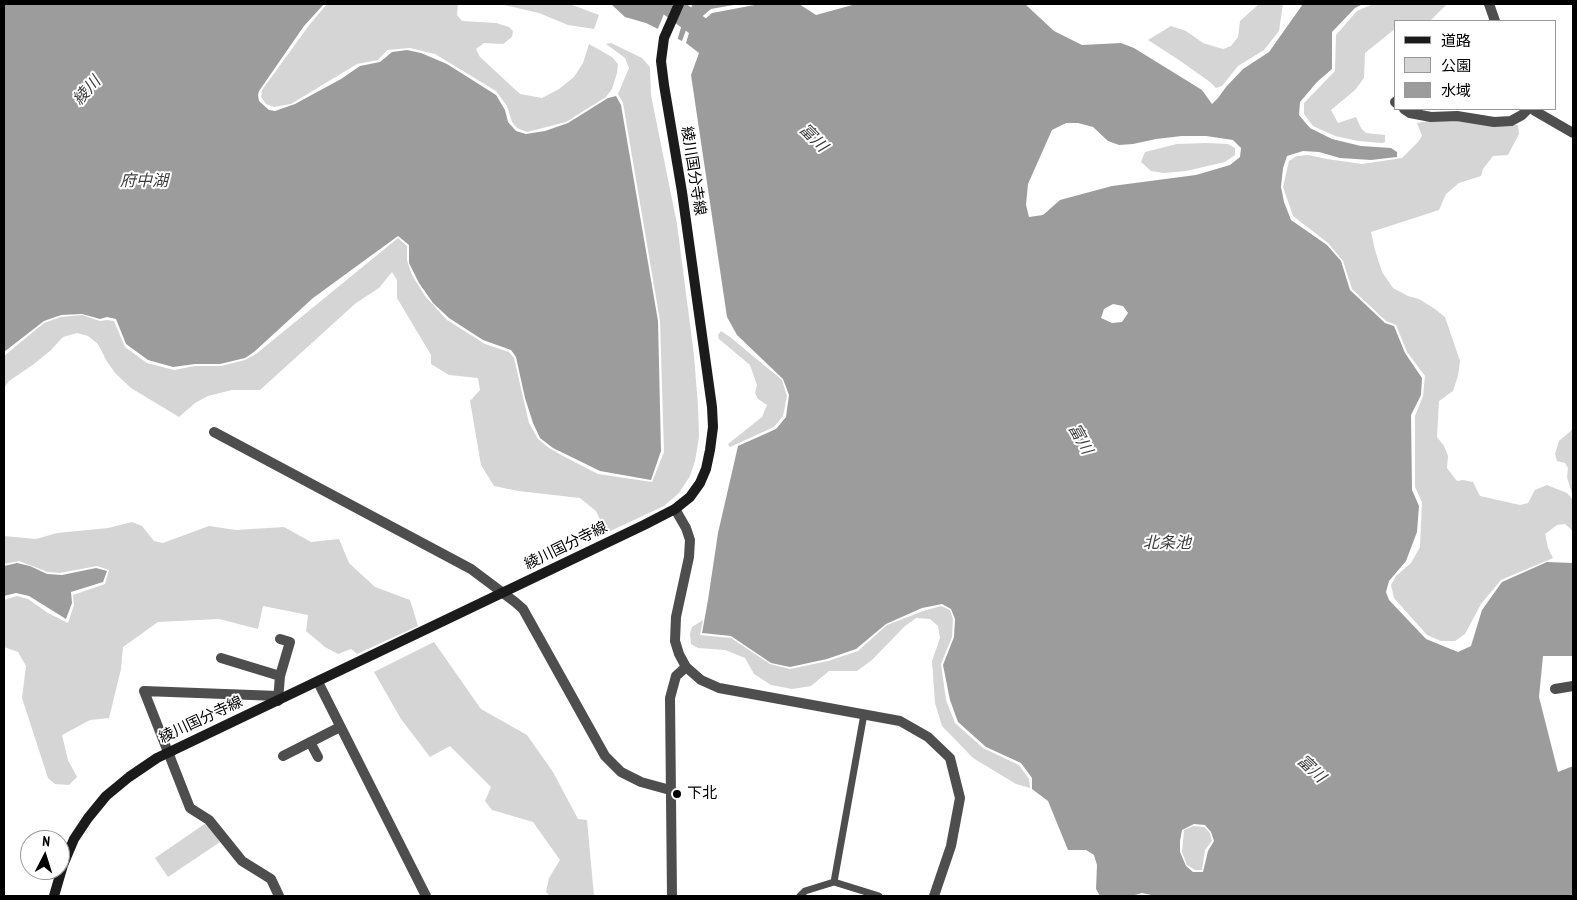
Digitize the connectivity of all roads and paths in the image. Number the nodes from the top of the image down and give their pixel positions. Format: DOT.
graph roads {
  1 [pos="679,4"];
  2 [pos="1406,110"];
  3 [pos="1527,110"];
  4 [pos="1534,110"];
  5 [pos="1573,133"];
  6 [pos="214,432"];
  7 [pos="676,509"];
  8 [pos="503,593"];
  9 [pos="280,639"];
  10 [pos="221,658"];
  11 [pos="686,667"];
  12 [pos="280,676"];
  13 [pos="318,682"];
  14 [pos="1573,686"];
  15 [pos="1556,689"];
  16 [pos="278,698"];
  17 [pos="864,714"];
  18 [pos="340,726"];
  19 [pos="310,742"];
  20 [pos="169,752"];
  21 [pos="284,756"];
  22 [pos="318,758"];
  23 [pos="670,790"];
  24 [pos="834,882"];
  25 [pos="54,896"];
  26 [pos="279,896"];
  27 [pos="426,896"];
  28 [pos="672,896"];
  29 [pos="800,896"];
  30 [pos="879,896"];
  31 [pos="934,896"];
  1 -- 7 [label="main road, 綾川国分寺線"];
  2 -- 3 [label="street"];
  4 -- 5 [label="street"];
  6 -- 8 [label="street"];
  7 -- 8 [label="main road, 綾川国分寺線"];
  7 -- 11 [label="street"];
  8 -- 13 [label="main road, 綾川国分寺線"];
  8 -- 23 [label="street"];
  9 -- 12 [label="street"];
  10 -- 12 [label="street"];
  11 -- 17 [label="street"];
  11 -- 23 [label="street"];
  12 -- 16 [label="street"];
  13 -- 16 [label="main road, 綾川国分寺線"];
  13 -- 18 [label="street"];
  14 -- 15 [label="street"];
  16 -- 20 [label="main road, 綾川国分寺線"];
  16 -- 20 [label="street"];
  17 -- 24 [label="lane"];
  17 -- 31 [label="street"];
  18 -- 19 [label="street"];
  18 -- 27 [label="street"];
  19 -- 21 [label="street"];
  19 -- 22 [label="street"];
  20 -- 25 [label="main road, 綾川国分寺線"];
  20 -- 26 [label="street"];
  23 -- 28 [label="street"];
  24 -- 29 [label="lane"];
  24 -- 30 [label="lane"];
}
